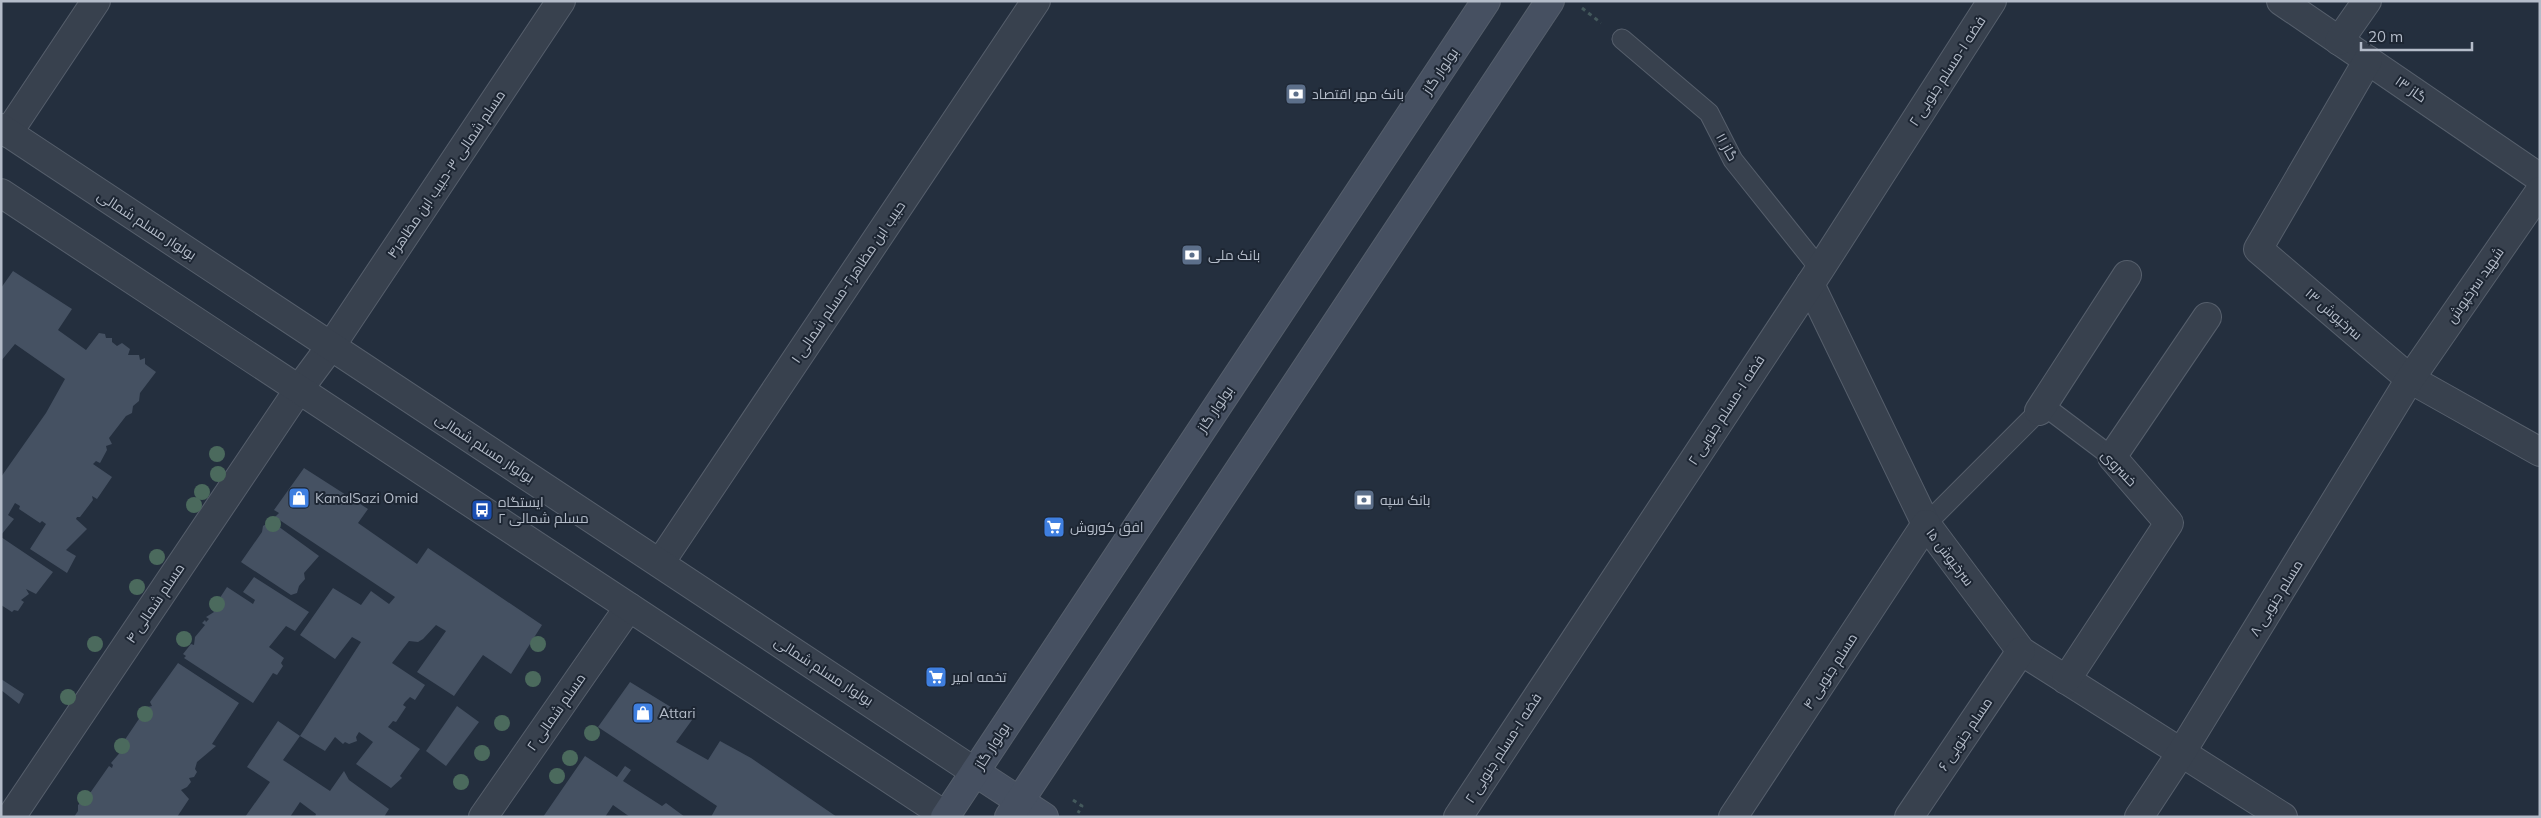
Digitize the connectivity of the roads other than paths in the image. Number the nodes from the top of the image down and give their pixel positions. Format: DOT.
graph roads {
  1 [pos="96,1"];
  2 [pos="561,1"];
  3 [pos="1036,1"];
  4 [pos="1486,1"];
  5 [pos="1550,1"];
  6 [pos="1992,1"];
  7 [pos="2281,1"];
  8 [pos="2367,1"];
  9 [pos="1622,39"];
  10 [pos="2340,41"];
  11 [pos="2368,60"];
  12 [pos="5,131"];
  13 [pos="2540,178"];
  14 [pos="2540,191"];
  15 [pos="1,193"];
  16 [pos="1815,276"];
  17 [pos="2127,276"];
  18 [pos="2207,317"];
  19 [pos="331,346"];
  20 [pos="2410,379"];
  21 [pos="299,389"];
  22 [pos="2039,411"];
  23 [pos="2540,452"];
  24 [pos="2112,457"];
  25 [pos="1926,524"];
  26 [pos="660,563"];
  27 [pos="629,607"];
  28 [pos="2021,651"];
  29 [pos="2066,680"];
  30 [pos="2181,753"];
  31 [pos="975,772"];
  32 [pos="1014,809"];
  33 [pos="947,816"];
  34 [pos="11,817"];
  35 [pos="483,817"];
  36 [pos="1044,817"];
  37 [pos="1458,817"];
  38 [pos="1733,817"];
  39 [pos="1909,817"];
  40 [pos="2139,817"];
  41 [pos="2283,817"];
  1 -- 12 [label="street"];
  2 -- 19 [label="street, مسلم شمالی ۳-حبیب ابن مظاهر۴"];
  3 -- 26 [label="street, حبیب ابن مظاهر۲-مسلم شمالی ۱"];
  4 -- 31 [label="main road, بولوار گاز"];
  5 -- 32 [label="main road"];
  6 -- 16 [label="street, فضه ۱-مسلم جنوبی ۲"];
  7 -- 10 [label="street, گاز ۱۳"];
  8 -- 10 [label="street"];
  9 -- 16 [label="lane, گاز ۱۱"];
  10 -- 11 [label="street, گاز ۱۳"];
  11 -- 13 [label="street, گاز ۱۳"];
  11 -- 20 [label="street, سرخپوش ۱۳"];
  12 -- 19 [label="street, بولوار مسلم شمالی"];
  14 -- 20 [label="street, شهید سرخپوش"];
  15 -- 21 [label="street"];
  16 -- 25 [label="street, سرخپوش ۱۵"];
  16 -- 37 [label="street, فضه ۱-مسلم جنوبی ۲"];
  17 -- 22 [label="street"];
  18 -- 24 [label="street"];
  19 -- 21 [label="street, مسلم شمالی ۳-حبیب ابن مظاهر۴"];
  19 -- 26 [label="street, بولوار مسلم شمالی"];
  20 -- 23 [label="street, سرخپوش ۱۳"];
  20 -- 30 [label="street, مسلم جنوبی ۸"];
  21 -- 27 [label="street"];
  21 -- 34 [label="street, مسلم شمالی ۴"];
  22 -- 24 [label="lane, خسروی"];
  22 -- 25 [label="lane"];
  24 -- 29 [label="street, خسروی"];
  25 -- 28 [label="street, سرخپوش ۱۵"];
  25 -- 38 [label="street, مسلم جنوبی ۴"];
  26 -- 31 [label="street, بولوار مسلم شمالی"];
  27 -- 33 [label="street"];
  27 -- 35 [label="street, مسلم شمالی ۲"];
  28 -- 29 [label="street, سرخپوش ۱۵"];
  28 -- 39 [label="street, مسلم جنوبی ۶"];
  29 -- 30 [label="street, سرخپوش ۱۵"];
  30 -- 40 [label="street, مسلم جنوبی ۸"];
  30 -- 41 [label="street, سرخپوش ۱۵"];
  31 -- 32 [label="main road, بولوار مسلم شمالی"];
  31 -- 33 [label="main road, بولوار گاز"];
  32 -- 36 [label="main road, بولوار مسلم شمالی"];
}
